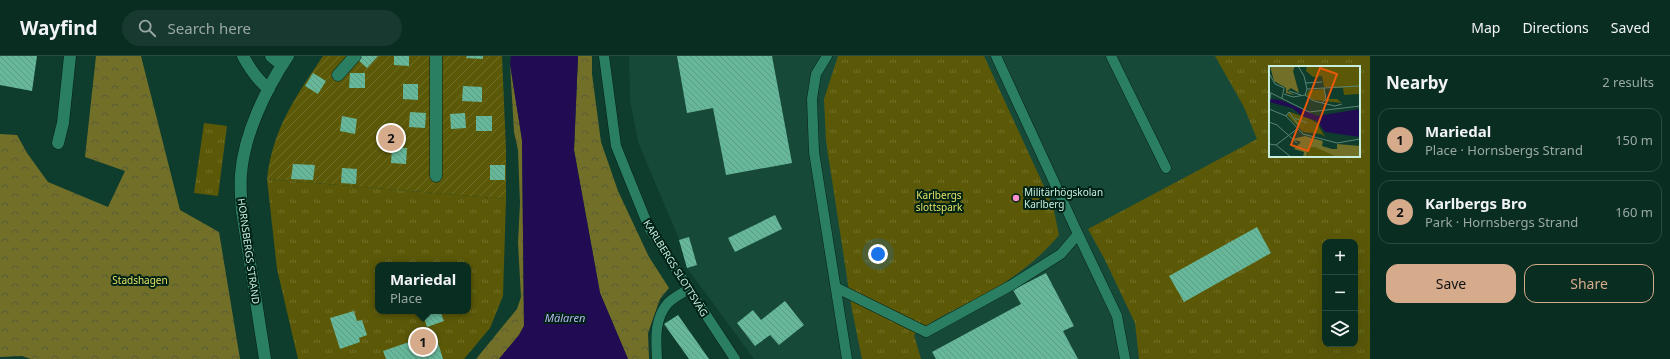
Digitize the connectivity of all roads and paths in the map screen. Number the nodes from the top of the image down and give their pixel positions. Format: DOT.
graph roads {
  1 [pos="70,56"];
  2 [pos="243,56"];
  3 [pos="271,56"];
  4 [pos="355,56"];
  5 [pos="436,56"];
  6 [pos="604,56"];
  7 [pos="827,56"];
  8 [pos="996,56"];
  9 [pos="1111,56"];
  10 [pos="285,61"];
  11 [pos="338,75"];
  12 [pos="269,89"];
  13 [pos="58,143"];
  14 [pos="1166,168"];
  15 [pos="436,176"];
  16 [pos="1078,234"];
  17 [pos="837,288"];
  18 [pos="689,289"];
  19 [pos="265,359"];
  20 [pos="658,359"];
  21 [pos="735,359"];
  22 [pos="847,359"];
  23 [pos="1125,359"];
  1 -- 13 [label="street"];
  2 -- 12 [label="street"];
  3 -- 10 [label="street"];
  4 -- 11 [label="street"];
  5 -- 15 [label="street"];
  6 -- 18 [label="lane, KARLBERGS SLOTTSVÄG"];
  7 -- 17 [label="lane"];
  8 -- 16 [label="lane"];
  9 -- 14 [label="lane"];
  10 -- 12 [label="street, HORNSBERGS STRAND"];
  12 -- 19 [label="street, HORNSBERGS STRAND"];
  16 -- 17 [label="lane"];
  16 -- 23 [label="lane"];
  17 -- 22 [label="lane"];
  18 -- 20 [label="lane"];
  18 -- 21 [label="lane, KARLBERGS SLOTTSVÄG"];
}
